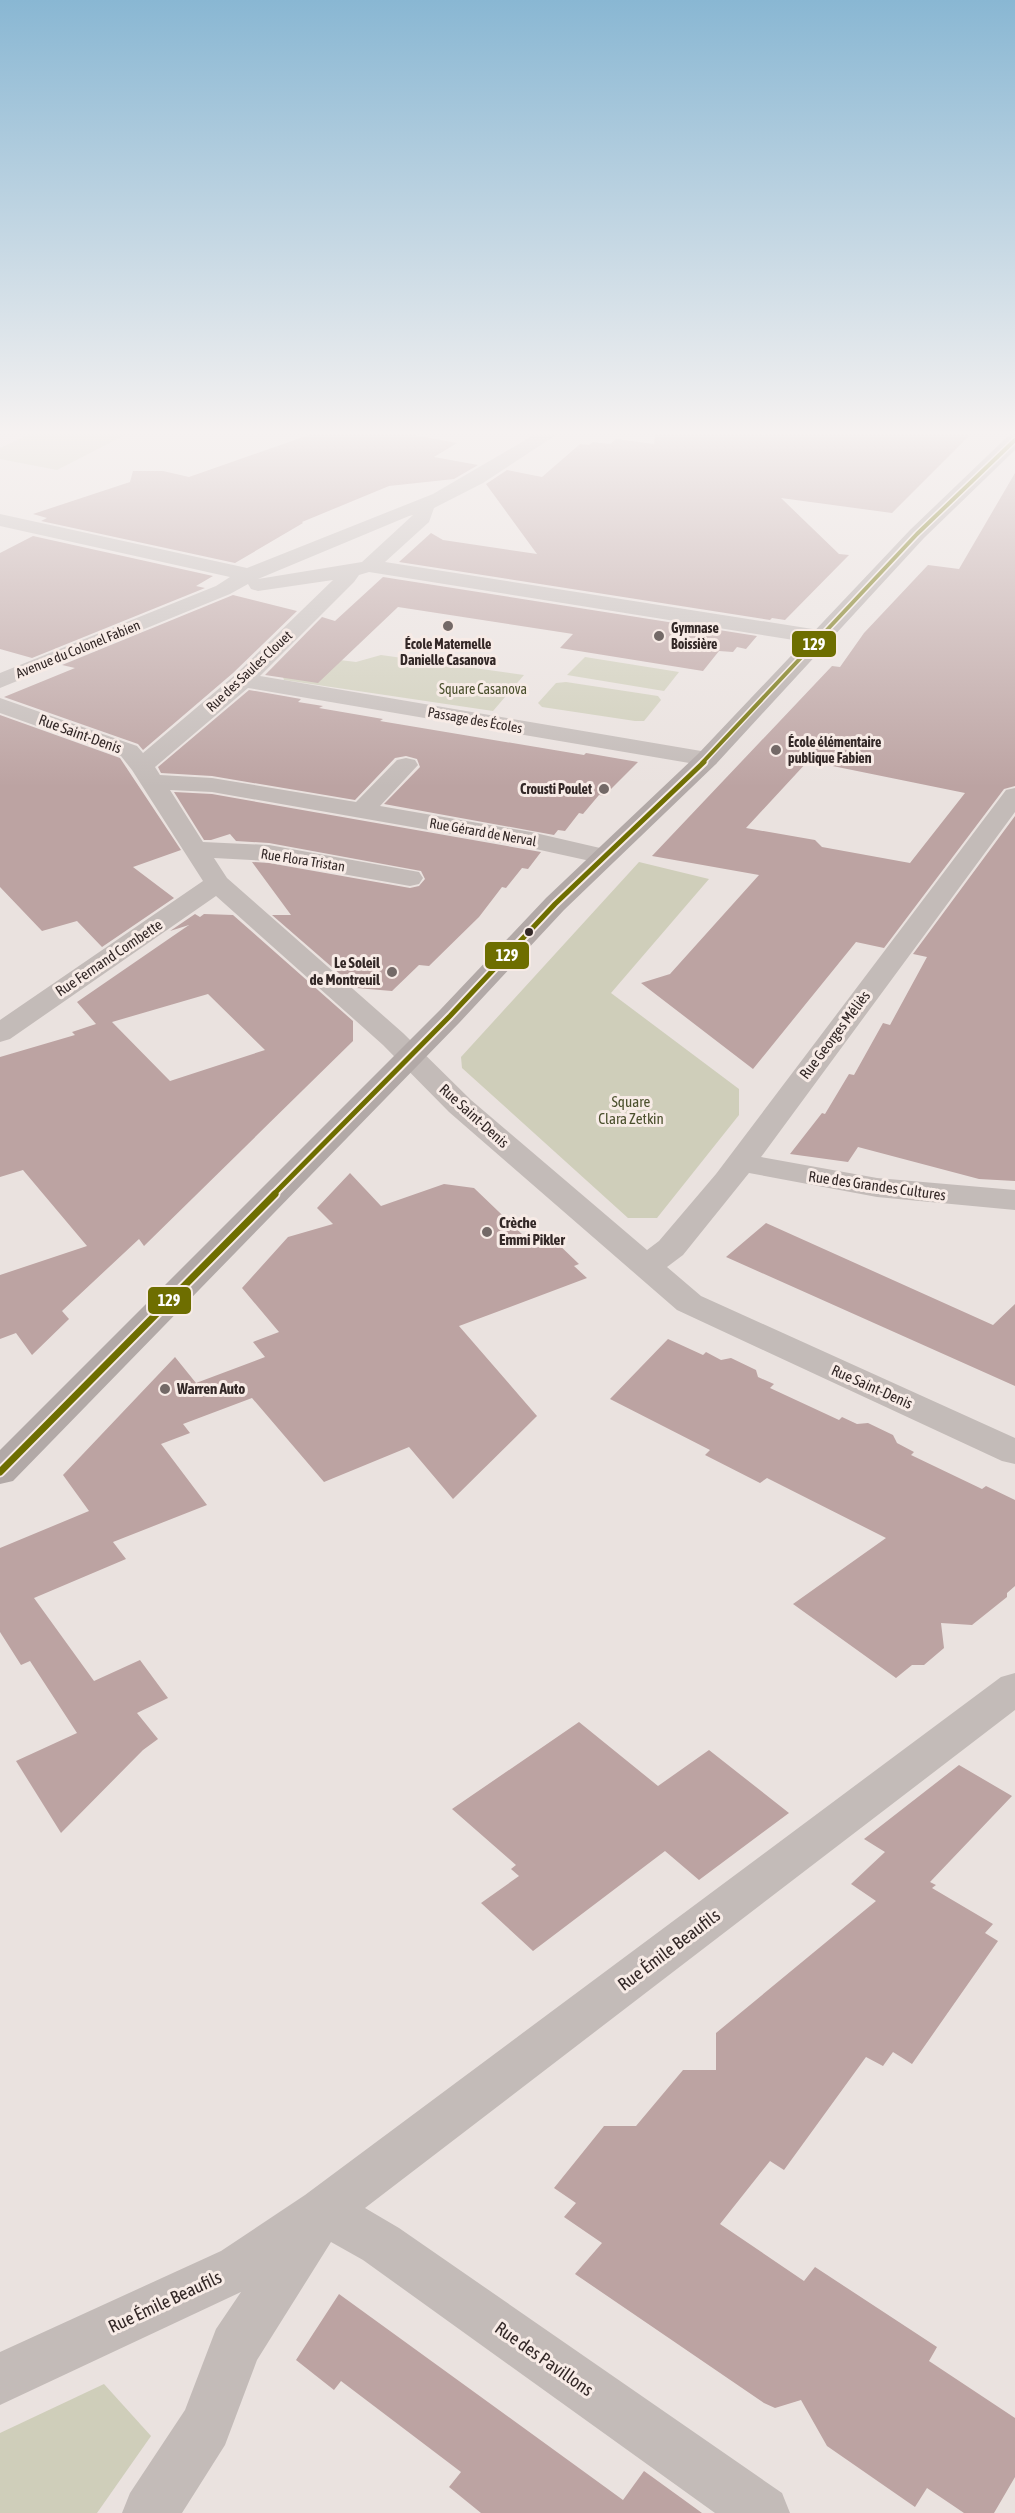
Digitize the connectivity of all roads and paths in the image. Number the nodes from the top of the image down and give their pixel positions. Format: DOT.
graph roads {
  1 [pos="146,552"];
  2 [pos="305,552"];
  3 [pos="377,552"];
  4 [pos="900,552"];
  5 [pos="359,568"];
  6 [pos="249,575"];
  7 [pos="223,590"];
  8 [pos="819,637"];
  9 [pos="0,681"];
  10 [pos="243,681"];
  11 [pos="0,705"];
  12 [pos="707,759"];
  13 [pos="406,765"];
  14 [pos="147,774"];
  15 [pos="1015,795"];
  16 [pos="362,811"];
  17 [pos="195,849"];
  18 [pos="604,856"];
  19 [pos="410,879"];
  20 [pos="217,883"];
  21 [pos="0,1033"];
  22 [pos="411,1056"];
  23 [pos="741,1162"];
  24 [pos="1015,1200"];
  25 [pos="646,1266"];
  26 [pos="1015,1452"];
  27 [pos="0,1472"];
  28 [pos="1012,1695"];
  29 [pos="323,2211"];
  30 [pos="0,2379"];
  31 [pos="150,2513"];
  32 [pos="762,2513"];
  1 -- 6 [label="street"];
  2 -- 6 [label="street, Avenue du Colonel Fabien"];
  3 -- 5 [label="street, Avenue du Colonel Fabien"];
  4 -- 8 [label="main road"];
  5 -- 7 [label="street, Avenue du Colonel Fabien"];
  5 -- 8 [label="street"];
  5 -- 10 [label="street, Rue des Saules Clouet"];
  6 -- 7 [label="street, Avenue du Colonel Fabien"];
  7 -- 9 [label="street, Avenue du Colonel Fabien"];
  8 -- 12 [label="main road"];
  10 -- 12 [label="street, Passage des Écoles"];
  10 -- 14 [label="street, Rue des Saules Clouet"];
  11 -- 14 [label="street, Rue Saint-Denis"];
  12 -- 18 [label="main road"];
  13 -- 16 [label="street"];
  14 -- 16 [label="street, Rue Gérard de Nerval"];
  14 -- 17 [label="street, Rue Saint-Denis"];
  15 -- 23 [label="street, Rue Georges Méliès"];
  16 -- 18 [label="street, Rue Gérard de Nerval"];
  17 -- 19 [label="street, Rue Flora Tristan"];
  17 -- 20 [label="street, Rue Saint-Denis"];
  18 -- 22 [label="main road"];
  20 -- 21 [label="street, Rue Fernand Combette"];
  20 -- 22 [label="street, Rue Saint-Denis"];
  22 -- 25 [label="street, Rue Saint-Denis"];
  22 -- 27 [label="main road"];
  23 -- 24 [label="street, Rue des Grandes Cultures"];
  23 -- 25 [label="street, Rue Georges Méliès"];
  25 -- 26 [label="street, Rue Saint-Denis"];
  28 -- 29 [label="street, Rue Émile Beaufils"];
  29 -- 30 [label="street, Rue Émile Beaufils"];
  29 -- 31 [label="street, Rue Émile Beaufils"];
  29 -- 32 [label="street, Rue des Pavillons"];
}
